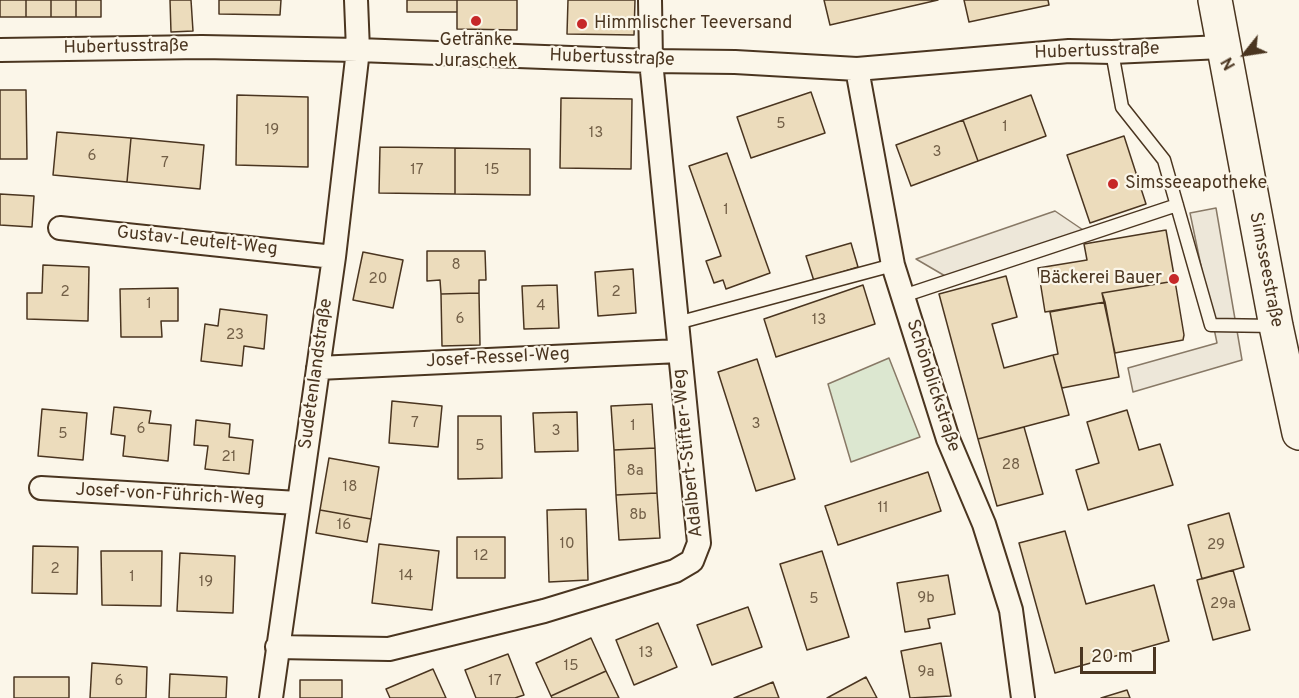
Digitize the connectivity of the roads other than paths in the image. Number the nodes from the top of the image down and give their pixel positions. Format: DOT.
graph roads {
  1 [pos="356,0"];
  2 [pos="650,0"];
  3 [pos="1215,0"];
  4 [pos="1222,47"];
  5 [pos="0,50"];
  6 [pos="358,50"];
  7 [pos="1112,52"];
  8 [pos="651,61"];
  9 [pos="857,69"];
  10 [pos="1177,205"];
  11 [pos="60,228"];
  12 [pos="334,257"];
  13 [pos="893,265"];
  14 [pos="903,296"];
  15 [pos="677,322"];
  16 [pos="1276,326"];
  17 [pos="679,351"];
  18 [pos="318,368"];
  19 [pos="1299,433"];
  20 [pos="41,488"];
  21 [pos="298,503"];
  22 [pos="277,646"];
  23 [pos="271,698"];
  24 [pos="1023,698"];
  1 -- 6 [label="street, Sudetenlandstraße"];
  2 -- 8 [label="street, Adalbert-Stifter-Weg"];
  3 -- 4 [label="main road, Simsseestraße"];
  4 -- 7 [label="street, Hubertusstraße"];
  4 -- 16 [label="main road, Simsseestraße"];
  5 -- 6 [label="street, Hubertusstraße"];
  6 -- 8 [label="street, Hubertusstraße"];
  6 -- 12 [label="street, Sudetenlandstraße"];
  7 -- 9 [label="street, Hubertusstraße"];
  7 -- 10 [label="lane"];
  8 -- 9 [label="street, Hubertusstraße"];
  8 -- 15 [label="street, Adalbert-Stifter-Weg"];
  9 -- 13 [label="street, Schönblickstraße"];
  10 -- 14 [label="lane"];
  10 -- 16 [label="lane"];
  11 -- 12 [label="street, Gustav-Leutelt-Weg"];
  12 -- 18 [label="street, Sudetenlandstraße"];
  13 -- 14 [label="street, Schönblickstraße"];
  13 -- 15 [label="lane"];
  14 -- 24 [label="street, Schönblickstraße"];
  15 -- 17 [label="street, Adalbert-Stifter-Weg"];
  16 -- 19 [label="main road, Simsseestraße"];
  17 -- 18 [label="street, Josef-Ressel-Weg"];
  17 -- 22 [label="street, Adalbert-Stifter-Weg"];
  18 -- 21 [label="street, Sudetenlandstraße"];
  20 -- 21 [label="street, Josef-von-Führich-Weg"];
  21 -- 22 [label="street, Sudetenlandstraße"];
  22 -- 23 [label="street, Sudetenlandstraße"];
}
